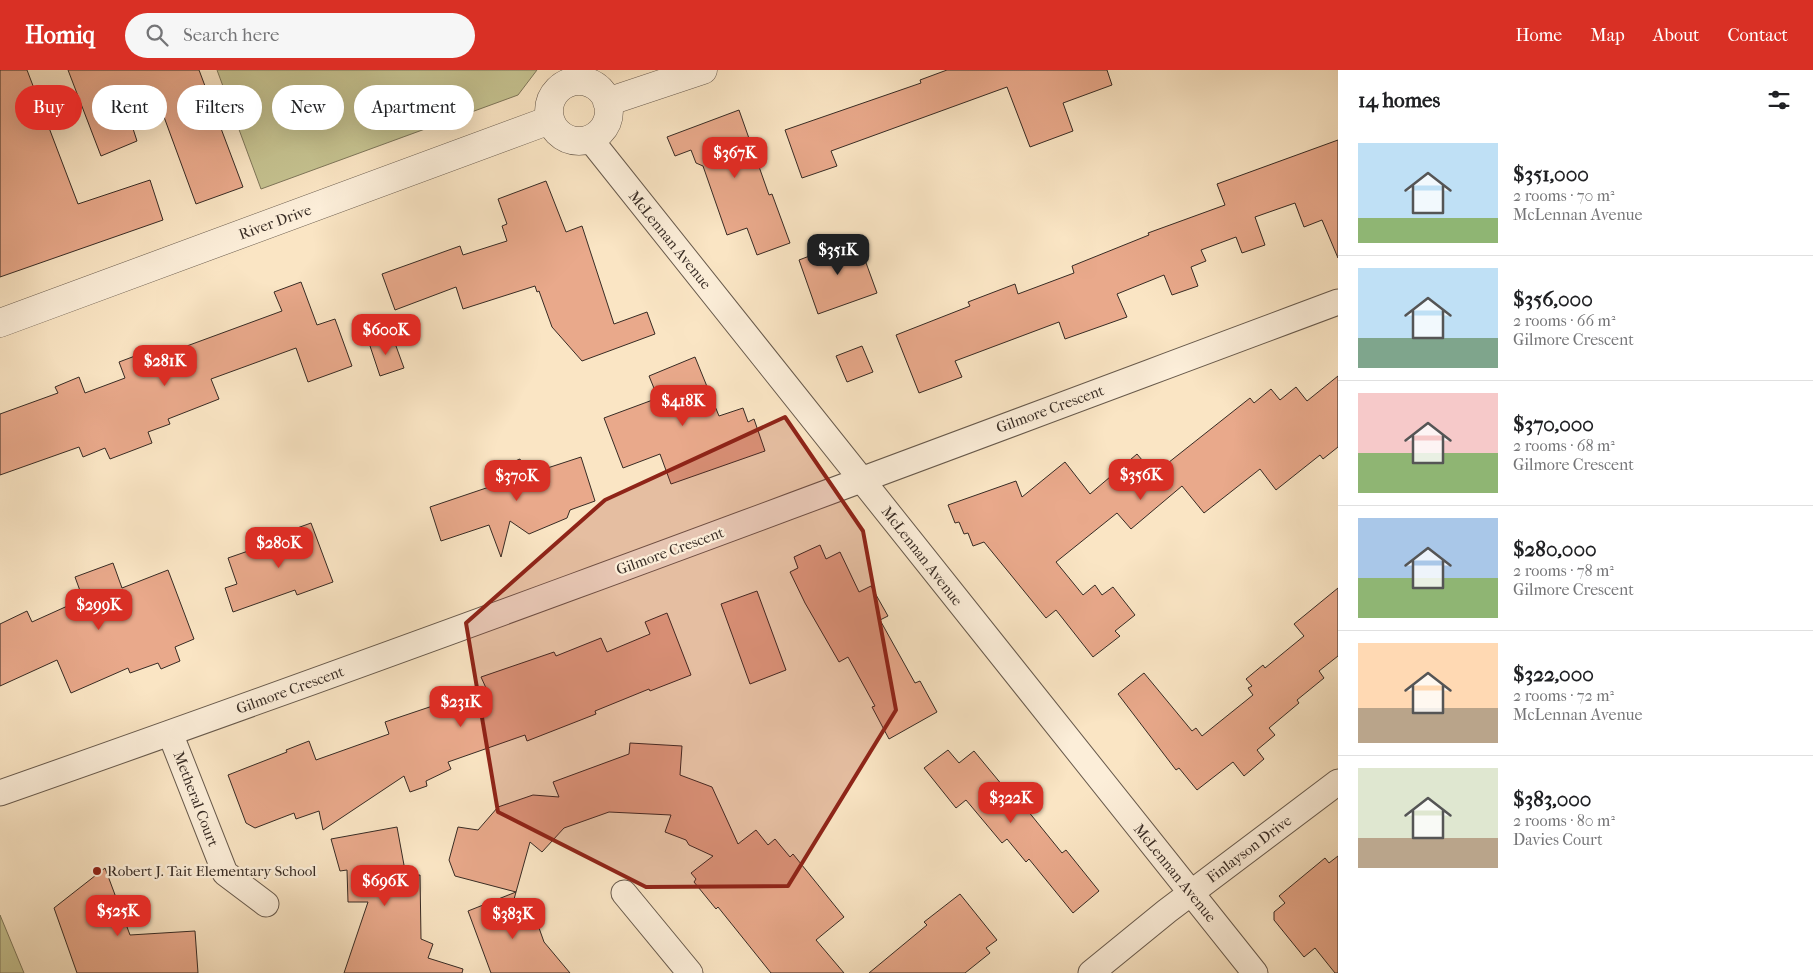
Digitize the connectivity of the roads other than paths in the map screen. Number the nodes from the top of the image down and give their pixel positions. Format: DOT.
graph roads {
  1 [pos="703,70"];
  2 [pos="607,102"];
  3 [pos="550,120"];
  4 [pos="590,139"];
  5 [pos="1338,302"];
  6 [pos="0,323"];
  7 [pos="861,480"];
  8 [pos="170,733"];
  9 [pos="1338,782"];
  10 [pos="0,793"];
  11 [pos="624,893"];
  12 [pos="1190,894"];
  13 [pos="266,904"];
  14 [pos="690,973"];
  15 [pos="1090,973"];
  16 [pos="1255,973"];
  1 -- 2 [label="street"];
  2 -- 3 [label="street"];
  2 -- 4 [label="street"];
  3 -- 4 [label="street"];
  3 -- 6 [label="street, River Drive"];
  4 -- 7 [label="street, McLennan Avenue"];
  5 -- 7 [label="street, Gilmore Crescent"];
  7 -- 8 [label="street, Gilmore Crescent"];
  7 -- 12 [label="street, McLennan Avenue"];
  8 -- 10 [label="street, Gilmore Crescent"];
  8 -- 13 [label="street, Metheral Court"];
  9 -- 12 [label="street, Finlayson Drive"];
  11 -- 14 [label="street"];
  12 -- 15 [label="street, Finlayson Drive"];
  12 -- 16 [label="street, McLennan Avenue"];
}
